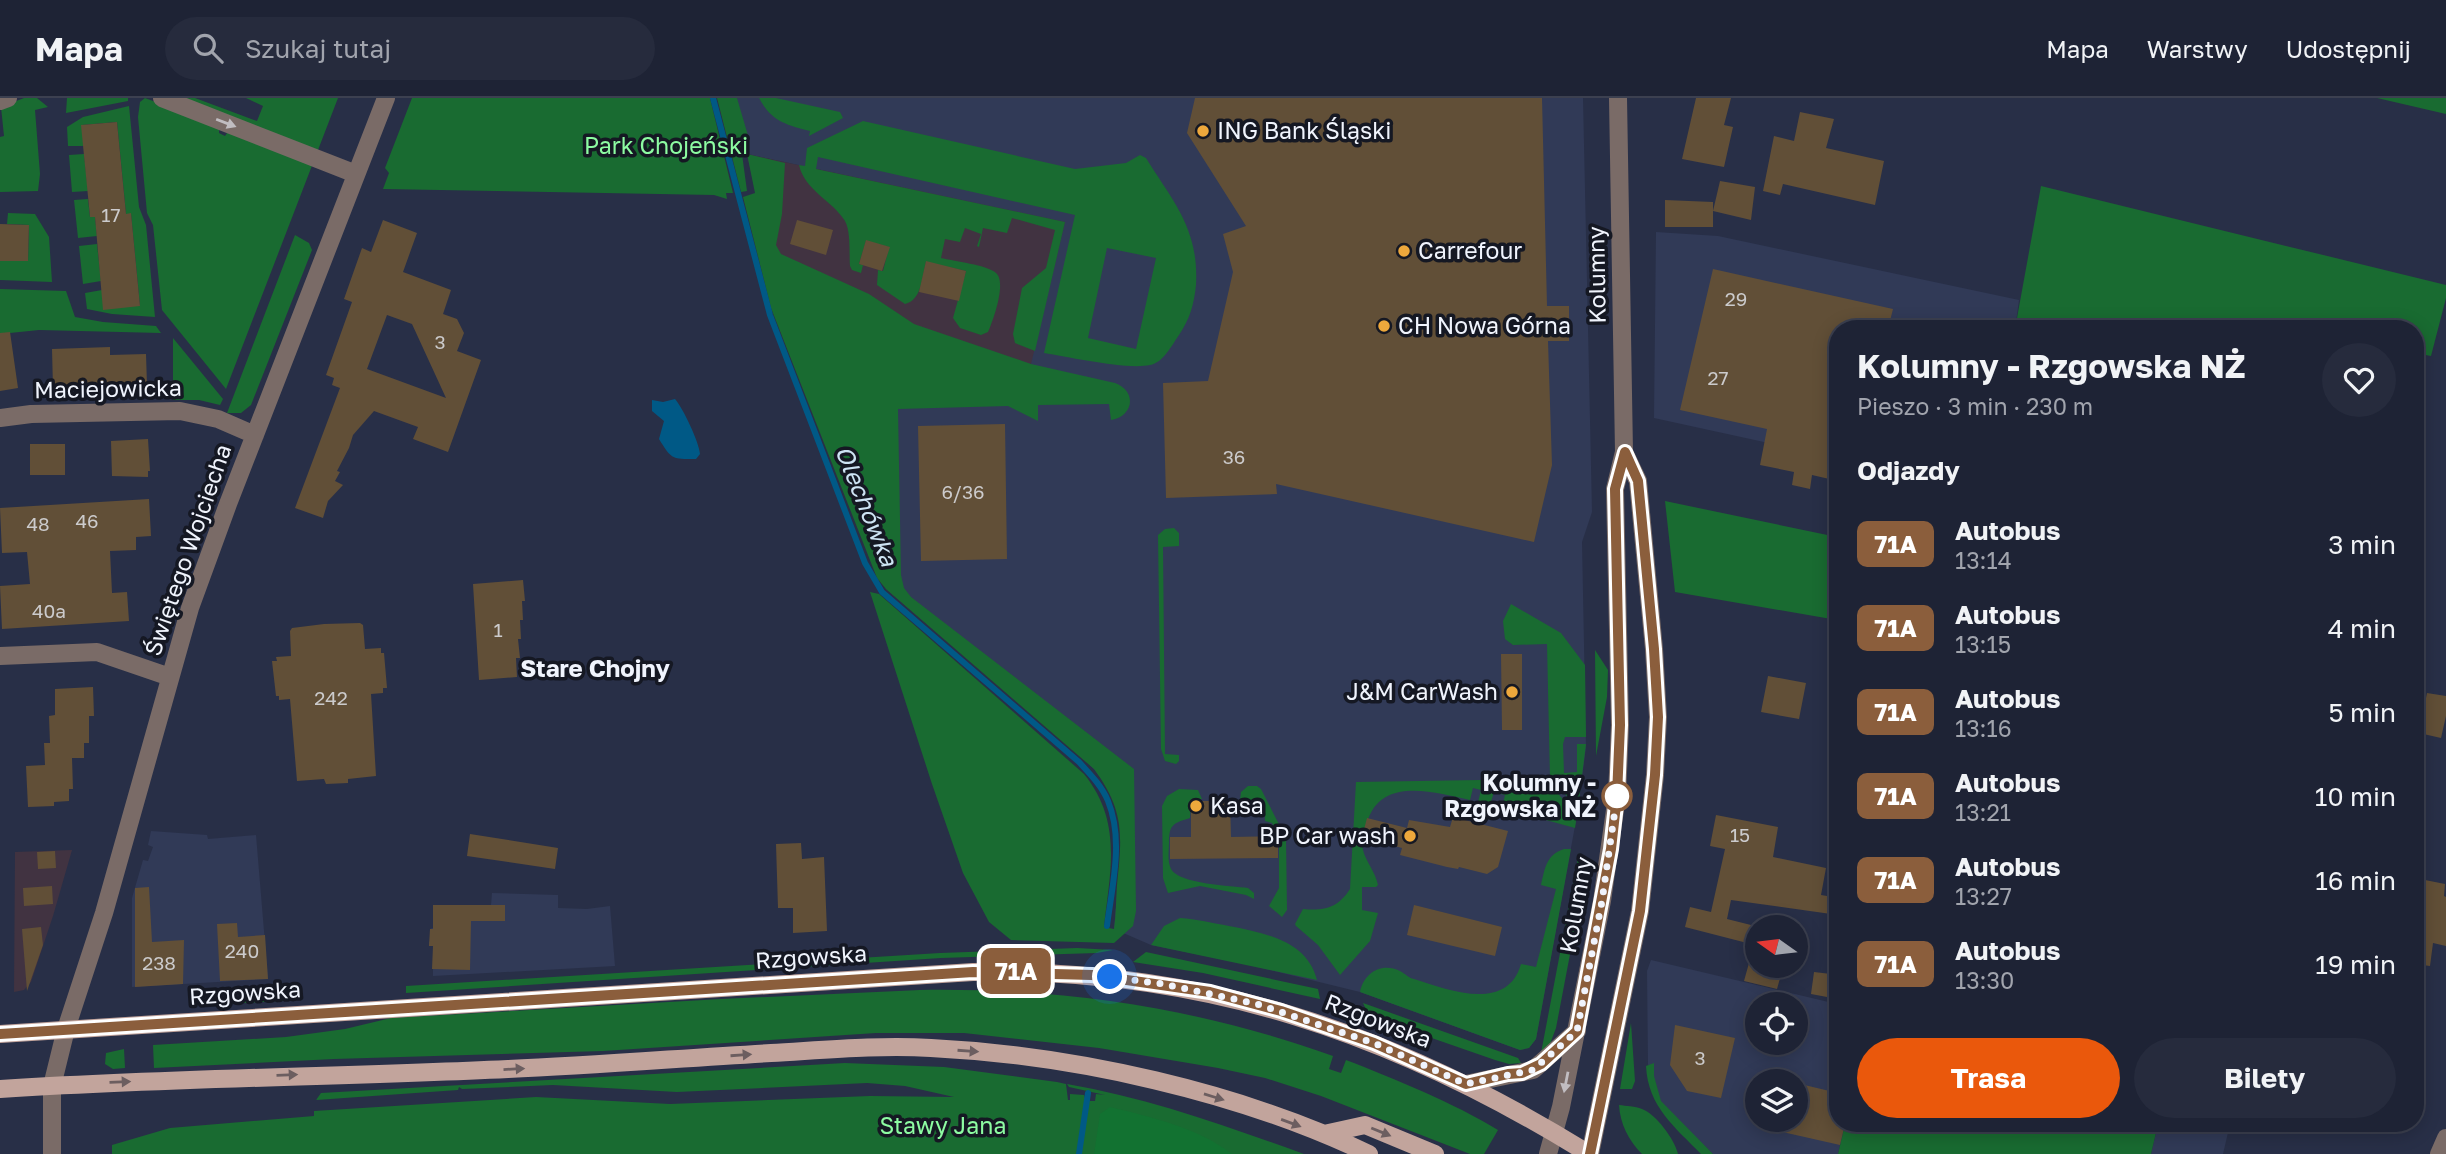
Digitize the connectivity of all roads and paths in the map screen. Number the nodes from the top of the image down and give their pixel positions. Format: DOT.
graph roads {
  1 [pos="8,98"];
  2 [pos="162,98"];
  3 [pos="386,98"];
  4 [pos="1618,98"];
  5 [pos="0,101"];
  6 [pos="356,174"];
  7 [pos="0,418"];
  8 [pos="255,435"];
  9 [pos="1625,452"];
  10 [pos="0,656"];
  11 [pos="170,677"];
  12 [pos="66,1029"];
  13 [pos="1577,1031"];
  14 [pos="0,1034"];
  15 [pos="1466,1084"];
  16 [pos="52,1086"];
  17 [pos="0,1089"];
  18 [pos="1554,1132"];
  19 [pos="1324,1134"];
  20 [pos="2446,1138"];
  21 [pos="52,1154"];
  22 [pos="1368,1154"];
  23 [pos="1435,1154"];
  24 [pos="1548,1154"];
  25 [pos="1590,1154"];
  26 [pos="2439,1154"];
  1 -- 5 [label="street"];
  2 -- 6 [label="street, one-way"];
  3 -- 6 [label="street, Świętego Wojciecha"];
  4 -- 9 [label="street, Kolumny"];
  6 -- 8 [label="street, Świętego Wojciecha"];
  7 -- 8 [label="street, Maciejowicka"];
  8 -- 11 [label="street, Świętego Wojciecha"];
  9 -- 13 [label="street, Kolumny"];
  9 -- 25 [label="street, Kolumny"];
  10 -- 11 [label="street"];
  11 -- 12 [label="street, Świętego Wojciecha"];
  12 -- 14 [label="main road, Rzgowska"];
  12 -- 15 [label="main road, Rzgowska"];
  12 -- 16 [label="street, Świętego Wojciecha"];
  13 -- 15 [label="street"];
  13 -- 18 [label="street, Kolumny, one-way"];
  15 -- 18 [label="main road, Rzgowska"];
  16 -- 17 [label="main road"];
  16 -- 19 [label="main road, one-way"];
  16 -- 21 [label="street, Świętego Wojciecha"];
  18 -- 24 [label="street, Kolumny"];
  18 -- 25 [label="main road, Rzgowska"];
  19 -- 22 [label="main road"];
  19 -- 23 [label="main road, one-way"];
  20 -- 26 [label="street"];
}
